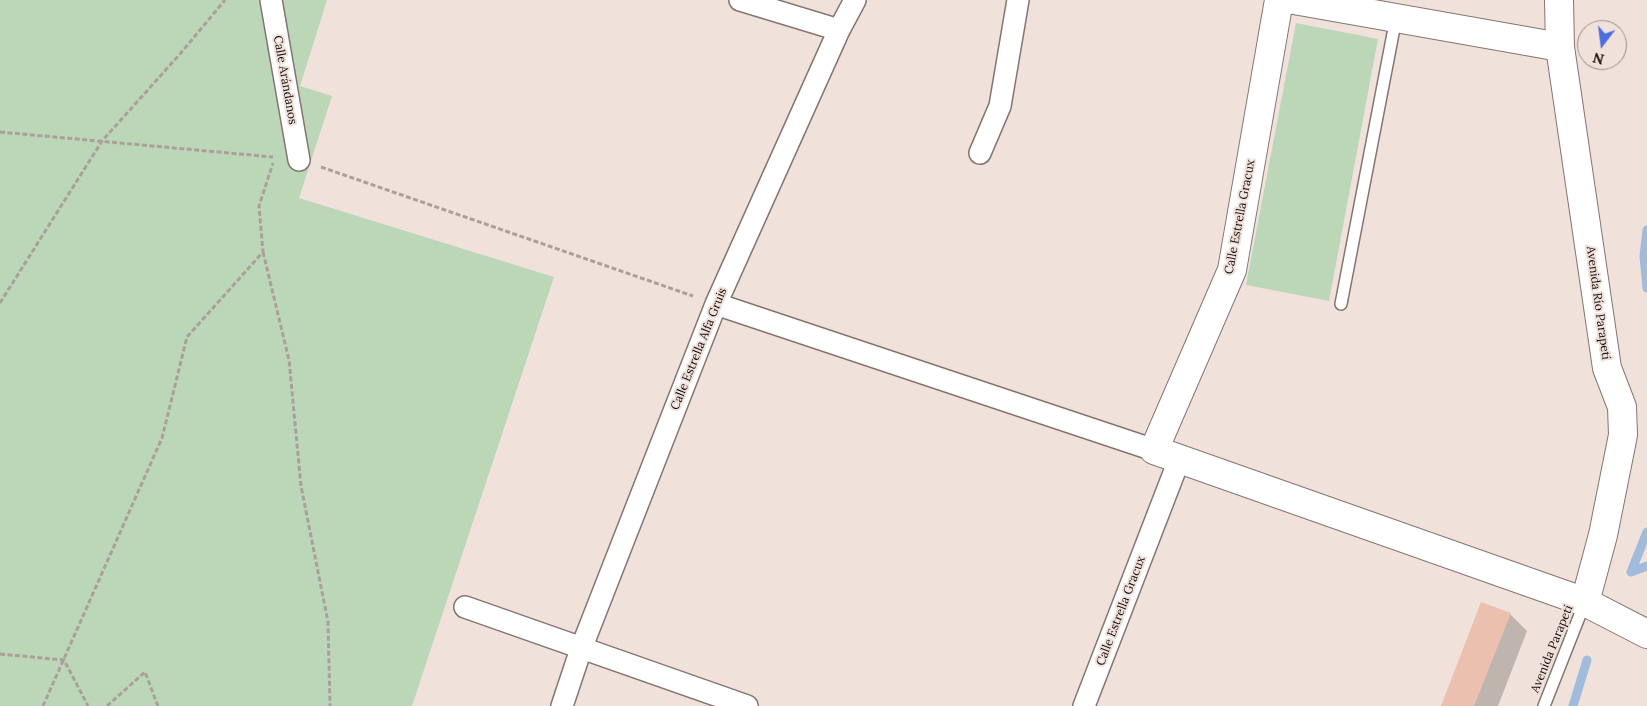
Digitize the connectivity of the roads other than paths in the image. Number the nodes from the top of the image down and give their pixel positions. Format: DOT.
graph roads {
  1 [pos="271,0"];
  2 [pos="740,0"];
  3 [pos="855,0"];
  4 [pos="1018,0"];
  5 [pos="1279,0"];
  6 [pos="1294,0"];
  7 [pos="1559,0"];
  8 [pos="1396,18"];
  9 [pos="839,30"];
  10 [pos="1560,47"];
  11 [pos="980,153"];
  12 [pos="298,160"];
  13 [pos="716,304"];
  14 [pos="1341,304"];
  15 [pos="1154,450"];
  16 [pos="1179,460"];
  17 [pos="1585,602"];
  18 [pos="465,607"];
  19 [pos="1647,634"];
  20 [pos="581,649"];
  21 [pos="562,706"];
  22 [pos="747,706"];
  23 [pos="1084,706"];
  24 [pos="1544,706"];
  1 -- 12 [label="street, Calle Arándanos"];
  2 -- 9 [label="street"];
  3 -- 9 [label="street, Calle Estrella Alfa Gruis"];
  4 -- 11 [label="street"];
  5 -- 15 [label="street, Calle Estrella Gracux"];
  6 -- 8 [label="street"];
  7 -- 10 [label="street, Avenida Río Parapetí"];
  8 -- 10 [label="street"];
  8 -- 14 [label="lane"];
  9 -- 13 [label="street, Calle Estrella Alfa Gruis"];
  10 -- 17 [label="street, Avenida Río Parapetí"];
  13 -- 15 [label="street"];
  13 -- 20 [label="street, Calle Estrella Alfa Gruis"];
  15 -- 16 [label="street"];
  16 -- 17 [label="street"];
  16 -- 23 [label="street, Calle Estrella Gracux"];
  17 -- 19 [label="street"];
  17 -- 24 [label="lane, Avenida Parapetí"];
  18 -- 20 [label="street"];
  20 -- 21 [label="street, Calle Estrella Alfa Gruis"];
  20 -- 22 [label="street"];
}
